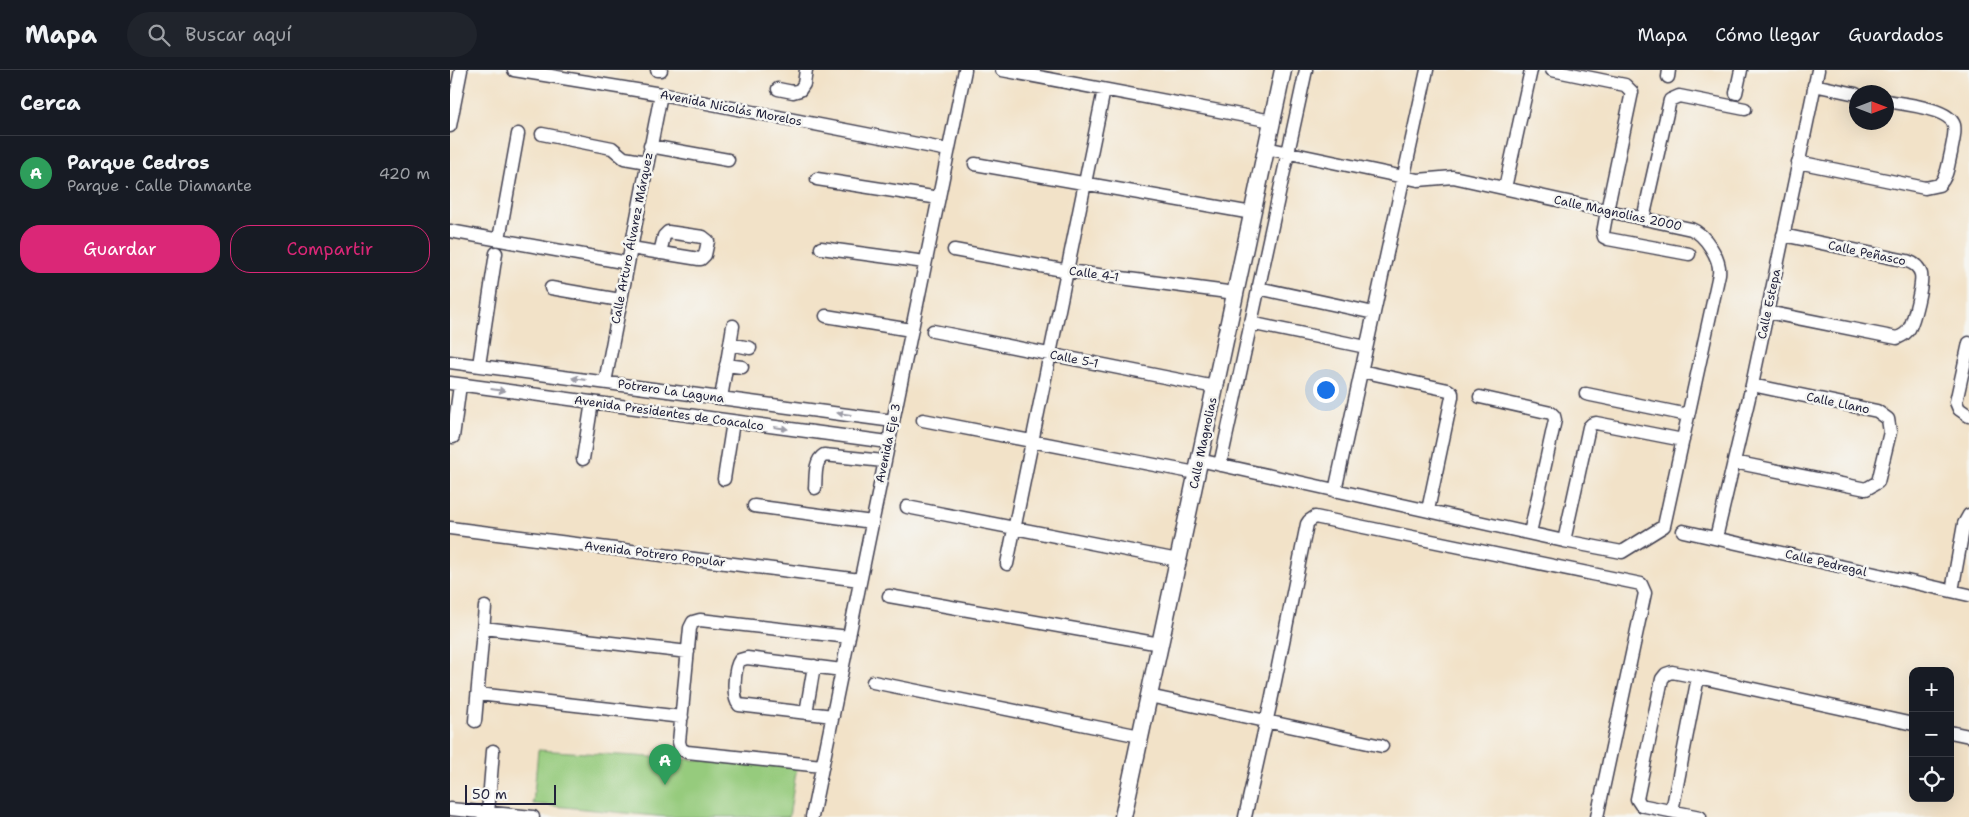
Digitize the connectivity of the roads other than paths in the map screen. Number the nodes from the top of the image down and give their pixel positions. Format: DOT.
graph roads {
  1 [pos="461,70"];
  2 [pos="514,70"];
  3 [pos="806,70"];
  4 [pos="966,70"];
  5 [pos="1002,70"];
  6 [pos="1283,70"];
  7 [pos="1306,70"];
  8 [pos="1427,70"];
  9 [pos="1531,70"];
  10 [pos="1552,70"];
  11 [pos="1742,70"];
  12 [pos="1818,70"];
  13 [pos="1814,85"];
  14 [pos="778,89"];
  15 [pos="1104,90"];
  16 [pos="1849,92"];
  17 [pos="1736,93"];
  18 [pos="660,94"];
  19 [pos="1894,103"];
  20 [pos="1745,109"];
  21 [pos="1272,121"];
  22 [pos="450,124"];
  23 [pos="518,134"];
  24 [pos="542,134"];
  25 [pos="650,146"];
  26 [pos="1266,148"];
  27 [pos="948,150"];
  28 [pos="1288,153"];
  29 [pos="728,160"];
  30 [pos="647,162"];
  31 [pos="1798,162"];
  32 [pos="974,164"];
  33 [pos="1403,177"];
  34 [pos="817,179"];
  35 [pos="1086,184"];
  36 [pos="1505,188"];
  37 [pos="939,198"];
  38 [pos="1607,211"];
  39 [pos="1252,213"];
  40 [pos="1643,219"];
  41 [pos="450,231"];
  42 [pos="1783,235"];
  43 [pos="499,239"];
  44 [pos="630,248"];
  45 [pos="821,248"];
  46 [pos="954,250"];
  47 [pos="496,253"];
  48 [pos="660,253"];
  49 [pos="1689,254"];
  50 [pos="925,262"];
  51 [pos="628,263"];
  52 [pos="1068,271"];
  53 [pos="550,288"];
  54 [pos="1258,288"];
  55 [pos="1235,294"];
  56 [pos="620,300"];
  57 [pos="1767,312"];
  58 [pos="1374,313"];
  59 [pos="826,316"];
  60 [pos="1250,323"];
  61 [pos="733,326"];
  62 [pos="911,330"];
  63 [pos="933,331"];
  64 [pos="1969,343"];
  65 [pos="730,344"];
  66 [pos="1366,347"];
  67 [pos="750,348"];
  68 [pos="1050,354"];
  69 [pos="450,362"];
  70 [pos="479,365"];
  71 [pos="726,365"];
  72 [pos="742,367"];
  73 [pos="1361,371"];
  74 [pos="605,382"];
  75 [pos="455,384"];
  76 [pos="1752,385"];
  77 [pos="1215,387"];
  78 [pos="1586,394"];
  79 [pos="1480,397"];
  80 [pos="721,398"];
  81 [pos="592,402"];
  82 [pos="1964,413"];
  83 [pos="1688,415"];
  84 [pos="893,420"];
  85 [pos="923,420"];
  86 [pos="733,422"];
  87 [pos="453,438"];
  88 [pos="1683,440"];
  89 [pos="1031,441"];
  90 [pos="888,442"];
  91 [pos="583,459"];
  92 [pos="884,461"];
  93 [pos="1734,462"];
  94 [pos="1220,465"];
  95 [pos="1198,467"];
  96 [pos="724,479"];
  97 [pos="815,488"];
  98 [pos="1335,491"];
  99 [pos="754,506"];
  100 [pos="907,507"];
  101 [pos="1428,510"];
  102 [pos="1969,515"];
  103 [pos="872,522"];
  104 [pos="450,528"];
  105 [pos="1015,529"];
  106 [pos="1683,531"];
  107 [pos="1530,533"];
  108 [pos="1716,538"];
  109 [pos="1564,541"];
  110 [pos="1178,560"];
  111 [pos="1007,564"];
  112 [pos="860,580"];
  113 [pos="1952,591"];
  114 [pos="1969,595"];
  115 [pos="889,596"];
  116 [pos="485,607"];
  117 [pos="484,628"];
  118 [pos="849,637"];
  119 [pos="1160,644"];
  120 [pos="688,652"];
  121 [pos="814,666"];
  122 [pos="842,670"];
  123 [pos="1698,677"];
  124 [pos="873,682"];
  125 [pos="478,694"];
  126 [pos="1149,696"];
  127 [pos="806,713"];
  128 [pos="833,716"];
  129 [pos="682,717"];
  130 [pos="1267,721"];
  131 [pos="475,722"];
  132 [pos="1909,723"];
  133 [pos="1954,733"];
  134 [pos="1140,736"];
  135 [pos="1969,736"];
  136 [pos="1382,746"];
  137 [pos="493,751"];
  138 [pos="822,766"];
  139 [pos="450,809"];
  140 [pos="1672,811"];
  141 [pos="495,815"];
  142 [pos="533,817"];
  143 [pos="812,817"];
  144 [pos="1123,817"];
  145 [pos="1244,817"];
  146 [pos="1597,817"];
  147 [pos="1700,817"];
  1 -- 22 [label="street"];
  2 -- 18 [label="street, Avenida Nicolás Morelos"];
  3 -- 14 [label="street"];
  4 -- 27 [label="street, Avenida Eje 3"];
  5 -- 15 [label="street"];
  6 -- 21 [label="main road, Calle Magnolias"];
  7 -- 28 [label="street"];
  8 -- 33 [label="street"];
  9 -- 36 [label="street"];
  10 -- 38 [label="street"];
  11 -- 17 [label="street"];
  12 -- 13 [label="street, Calle Estepa"];
  13 -- 16 [label="street"];
  13 -- 31 [label="street, Calle Estepa"];
  15 -- 21 [label="street"];
  15 -- 35 [label="street"];
  18 -- 25 [label="street, Calle Arturo Álvarez Márquez"];
  18 -- 27 [label="street, Avenida Nicolás Morelos"];
  19 -- 31 [label="street"];
  20 -- 40 [label="street"];
  21 -- 26 [label="main road, Calle Magnolias"];
  23 -- 43 [label="street"];
  24 -- 30 [label="street"];
  25 -- 29 [label="street"];
  25 -- 30 [label="street, Calle Arturo Álvarez Márquez"];
  26 -- 28 [label="street, Calle Magnolias 2000"];
  26 -- 39 [label="main road, Calle Magnolias"];
  27 -- 37 [label="street, Avenida Eje 3"];
  28 -- 33 [label="street, Calle Magnolias 2000"];
  28 -- 54 [label="street"];
  30 -- 44 [label="street, Calle Arturo Álvarez Márquez"];
  31 -- 42 [label="street, Calle Estepa"];
  32 -- 35 [label="street"];
  33 -- 36 [label="street, Calle Magnolias 2000"];
  33 -- 58 [label="street"];
  34 -- 37 [label="street"];
  35 -- 39 [label="street"];
  35 -- 52 [label="street"];
  36 -- 38 [label="street, Calle Magnolias 2000"];
  37 -- 50 [label="street, Avenida Eje 3"];
  38 -- 40 [label="street, Calle Magnolias 2000"];
  38 -- 49 [label="street"];
  39 -- 55 [label="main road, Calle Magnolias"];
  40 -- 83 [label="street, Calle Magnolias 2000"];
  41 -- 43 [label="street"];
  42 -- 57 [label="street, Calle Estepa"];
  42 -- 57 [label="street, Calle Peñasco"];
  43 -- 51 [label="street"];
  44 -- 48 [label="street"];
  44 -- 51 [label="street, Calle Arturo Álvarez Márquez"];
  45 -- 50 [label="street"];
  46 -- 52 [label="street, Calle 4-1"];
  47 -- 70 [label="street"];
  50 -- 62 [label="street, Avenida Eje 3"];
  51 -- 56 [label="street, Calle Arturo Álvarez Márquez"];
  52 -- 55 [label="street, Calle 4-1"];
  52 -- 68 [label="street"];
  53 -- 56 [label="street"];
  54 -- 58 [label="street"];
  54 -- 60 [label="street"];
  55 -- 77 [label="main road, Calle Magnolias"];
  56 -- 74 [label="street, Calle Arturo Álvarez Márquez"];
  57 -- 76 [label="street, Calle Estepa"];
  58 -- 66 [label="street"];
  59 -- 62 [label="street"];
  60 -- 66 [label="street"];
  60 -- 94 [label="street"];
  61 -- 65 [label="street"];
  62 -- 84 [label="street, Avenida Eje 3"];
  63 -- 68 [label="street, Calle 5-1"];
  64 -- 82 [label="street"];
  65 -- 67 [label="street"];
  65 -- 71 [label="street"];
  66 -- 73 [label="street"];
  68 -- 77 [label="street, Calle 5-1"];
  68 -- 89 [label="street"];
  69 -- 70 [label="street, Potrero La Laguna"];
  74 -- 70 [label="street, Potrero La Laguna, one-way"];
  71 -- 72 [label="street"];
  71 -- 80 [label="street"];
  73 -- 98 [label="street"];
  73 -- 101 [label="street"];
  74 -- 80 [label="street, Potrero La Laguna"];
  75 -- 81 [label="street, Avenida Presidentes de Coacalco, one-way"];
  75 -- 87 [label="street"];
  76 -- 93 [label="street, Calle Estepa"];
  76 -- 93 [label="street, Calle Llano"];
  77 -- 95 [label="main road, Calle Magnolias"];
  78 -- 83 [label="street"];
  79 -- 107 [label="street"];
  84 -- 80 [label="street, Potrero La Laguna, one-way"];
  81 -- 86 [label="street, Avenida Presidentes de Coacalco"];
  81 -- 91 [label="street"];
  83 -- 88 [label="street, Calle Magnolias 2000"];
  84 -- 90 [label="street, Avenida Eje 3"];
  85 -- 89 [label="street"];
  86 -- 90 [label="street, Avenida Presidentes de Coacalco, one-way"];
  86 -- 96 [label="street"];
  88 -- 109 [label="street, Calle Magnolias 2000"];
  88 -- 109 [label="street"];
  89 -- 95 [label="street"];
  89 -- 105 [label="street"];
  90 -- 92 [label="street, Avenida Eje 3"];
  92 -- 97 [label="street"];
  92 -- 103 [label="street, Avenida Eje 3"];
  93 -- 108 [label="street, Calle Estepa"];
  94 -- 95 [label="street"];
  94 -- 98 [label="street"];
  95 -- 110 [label="main road, Calle Magnolias"];
  98 -- 101 [label="street"];
  99 -- 103 [label="street"];
  100 -- 105 [label="street"];
  101 -- 107 [label="street"];
  102 -- 113 [label="street"];
  103 -- 112 [label="street, Avenida Eje 3"];
  104 -- 112 [label="street, Avenida Potrero Popular"];
  105 -- 110 [label="street"];
  105 -- 111 [label="street"];
  106 -- 108 [label="street, Calle Pedregal"];
  107 -- 109 [label="street"];
  108 -- 113 [label="street, Calle Pedregal"];
  110 -- 119 [label="main road, Calle Magnolias"];
  112 -- 118 [label="street, Avenida Eje 3"];
  113 -- 114 [label="street, Calle Pedregal"];
  115 -- 119 [label="street"];
  116 -- 117 [label="street"];
  117 -- 120 [label="street"];
  117 -- 125 [label="street"];
  118 -- 120 [label="street"];
  118 -- 122 [label="street, Avenida Eje 3"];
  119 -- 126 [label="main road, Calle Magnolias"];
  120 -- 129 [label="street"];
  121 -- 122 [label="street"];
  121 -- 127 [label="street"];
  121 -- 127 [label="street"];
  122 -- 128 [label="street, Avenida Eje 3"];
  123 -- 132 [label="street"];
  123 -- 140 [label="street"];
  123 -- 140 [label="street"];
  124 -- 134 [label="street"];
  125 -- 129 [label="street"];
  125 -- 131 [label="street"];
  126 -- 130 [label="street"];
  126 -- 134 [label="main road, Calle Magnolias"];
  127 -- 128 [label="street"];
  128 -- 138 [label="street, Avenida Eje 3"];
  129 -- 138 [label="street"];
  130 -- 136 [label="street"];
  130 -- 145 [label="street"];
  130 -- 146 [label="street"];
  133 -- 135 [label="street"];
  134 -- 144 [label="main road, Calle Magnolias"];
  137 -- 141 [label="street"];
  138 -- 143 [label="street, Avenida Eje 3"];
  139 -- 141 [label="street"];
  140 -- 147 [label="street"];
  141 -- 142 [label="street"];
}
